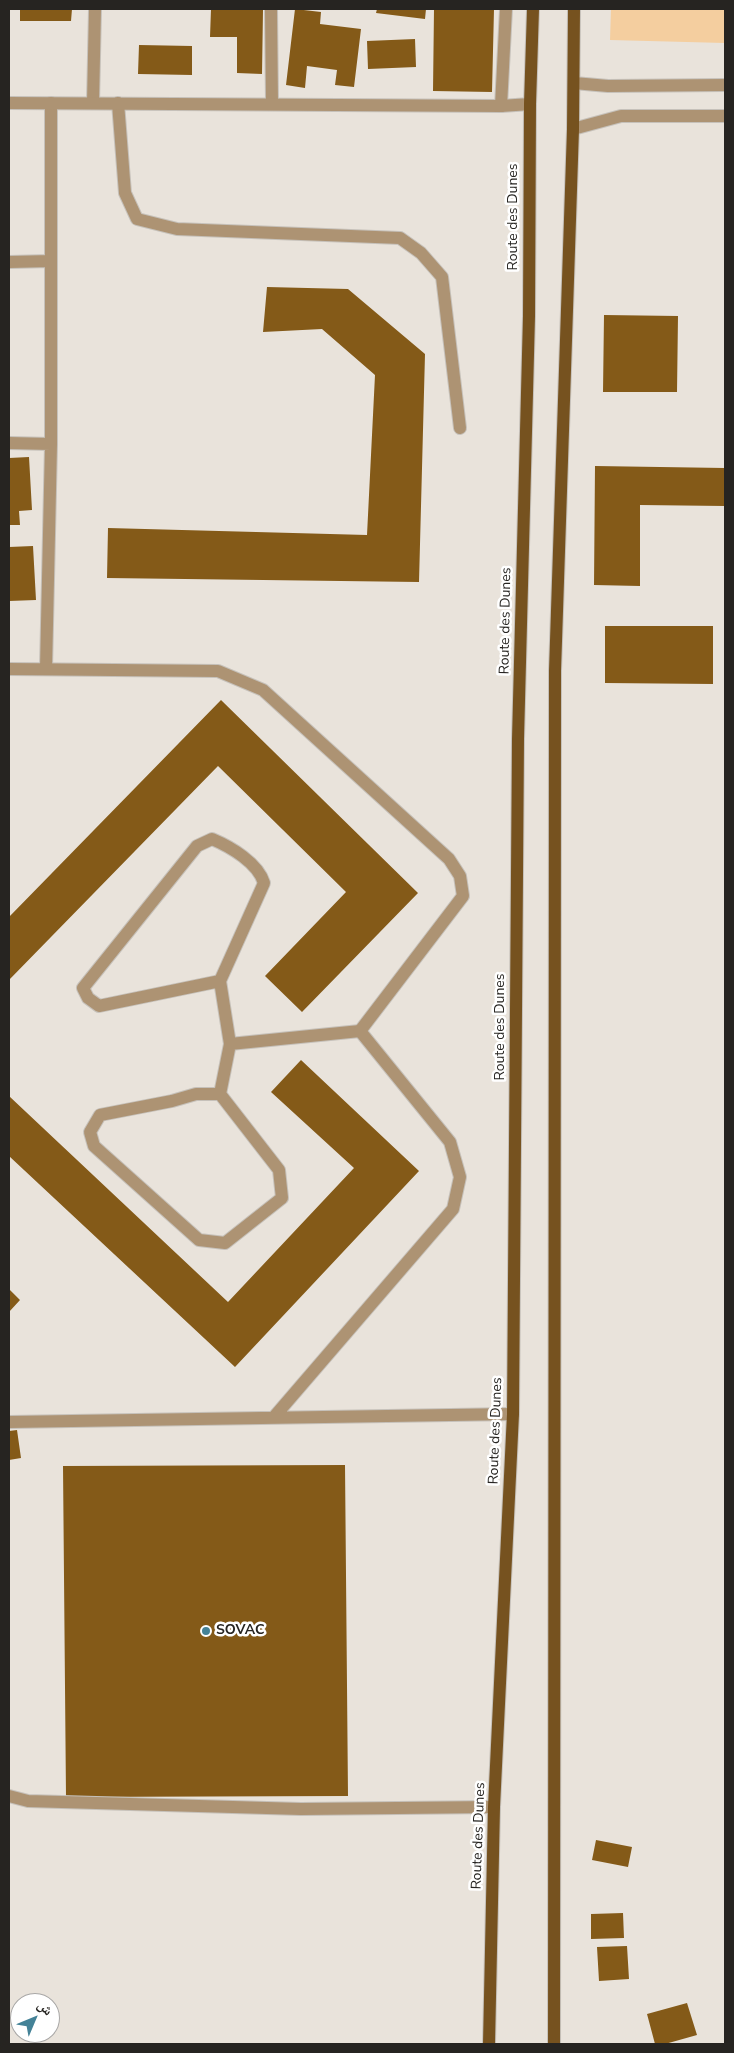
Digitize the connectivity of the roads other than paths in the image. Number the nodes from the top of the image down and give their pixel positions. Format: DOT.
graph roads {
  1 [pos="95,9"];
  2 [pos="270,9"];
  3 [pos="506,9"];
  4 [pos="533,9"];
  5 [pos="574,9"];
  6 [pos="574,83"];
  7 [pos="725,85"];
  8 [pos="9,102"];
  9 [pos="51,103"];
  10 [pos="93,103"];
  11 [pos="118,103"];
  12 [pos="272,104"];
  13 [pos="530,104"];
  14 [pos="501,106"];
  15 [pos="725,116"];
  16 [pos="573,129"];
  17 [pos="51,261"];
  18 [pos="9,262"];
  19 [pos="460,428"];
  20 [pos="9,443"];
  21 [pos="51,444"];
  22 [pos="9,669"];
  23 [pos="46,669"];
  24 [pos="220,981"];
  25 [pos="360,1031"];
  26 [pos="230,1044"];
  27 [pos="220,1094"];
  28 [pos="513,1414"];
  29 [pos="274,1417"];
  30 [pos="9,1422"];
  31 [pos="9,1796"];
  32 [pos="494,1807"];
  33 [pos="489,2044"];
  34 [pos="554,2044"];
  1 -- 10 [label="street"];
  2 -- 12 [label="street"];
  3 -- 14 [label="street"];
  4 -- 13 [label="main road, Route des Dunes"];
  5 -- 6 [label="main road"];
  6 -- 7 [label="street"];
  6 -- 16 [label="main road"];
  8 -- 9 [label="street"];
  9 -- 10 [label="street"];
  9 -- 17 [label="street"];
  10 -- 11 [label="street"];
  11 -- 12 [label="street"];
  11 -- 19 [label="street"];
  12 -- 14 [label="street"];
  13 -- 14 [label="street"];
  13 -- 28 [label="main road, Route des Dunes"];
  15 -- 16 [label="street"];
  16 -- 34 [label="main road"];
  17 -- 18 [label="street"];
  17 -- 21 [label="street"];
  20 -- 21 [label="street"];
  21 -- 23 [label="street"];
  22 -- 23 [label="street"];
  23 -- 25 [label="street"];
  24 -- 24 [label="street"];
  24 -- 26 [label="street"];
  25 -- 26 [label="street"];
  25 -- 29 [label="street"];
  26 -- 27 [label="street"];
  27 -- 27 [label="street"];
  28 -- 29 [label="street"];
  28 -- 32 [label="main road, Route des Dunes"];
  29 -- 30 [label="street"];
  31 -- 32 [label="street"];
  32 -- 33 [label="main road, Route des Dunes"];
}
